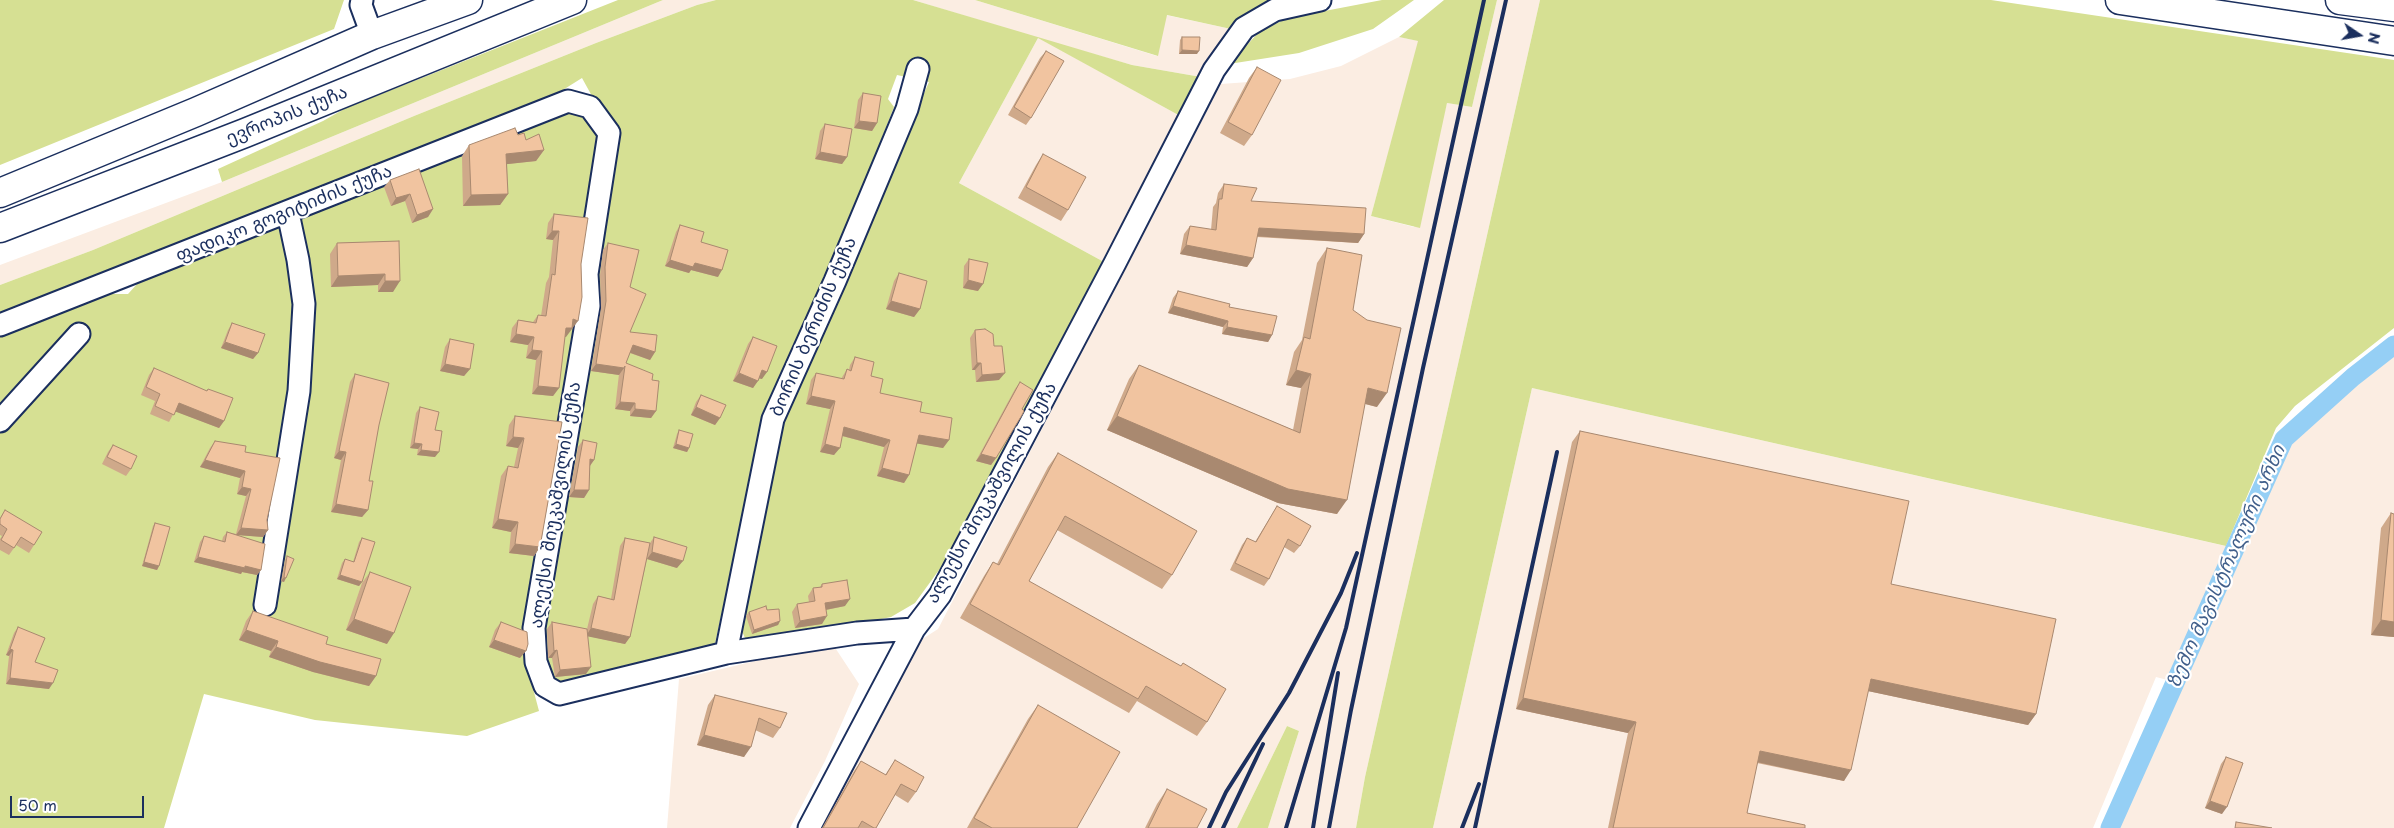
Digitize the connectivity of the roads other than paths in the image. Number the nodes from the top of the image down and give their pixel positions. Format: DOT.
graph roads {
  1 [pos="362,0"];
  2 [pos="468,0"];
  3 [pos="572,0"];
  4 [pos="1320,0"];
  5 [pos="2120,0"];
  6 [pos="2340,0"];
  7 [pos="2394,7"];
  8 [pos="372,35"];
  9 [pos="2394,41"];
  10 [pos="918,69"];
  11 [pos="568,101"];
  12 [pos="0,193"];
  13 [pos="288,213"];
  14 [pos="0,228"];
  15 [pos="0,325"];
  16 [pos="78,334"];
  17 [pos="0,421"];
  18 [pos="265,605"];
  19 [pos="914,629"];
  20 [pos="726,653"];
  21 [pos="809,828"];
  1 -- 8 [label="street"];
  2 -- 8 [label="main road"];
  3 -- 14 [label="main road, ევროპის ქუჩა"];
  4 -- 19 [label="street, ალექსი შიუკაშვილის ქუჩა"];
  5 -- 9 [label="main road"];
  6 -- 7 [label="main road"];
  8 -- 12 [label="main road"];
  10 -- 20 [label="street, ბორის ბერიძის ქუჩა"];
  11 -- 13 [label="street, ფადიკო გოგიტიძის ქუჩა"];
  11 -- 20 [label="street, ალექსი შიუკაშვილის ქუჩა"];
  13 -- 15 [label="street, ფადიკო გოგიტიძის ქუჩა"];
  13 -- 18 [label="street"];
  16 -- 17 [label="street"];
  19 -- 20 [label="street, ალექსი შიუკაშვილის ქუჩა"];
  19 -- 21 [label="street"];
}
